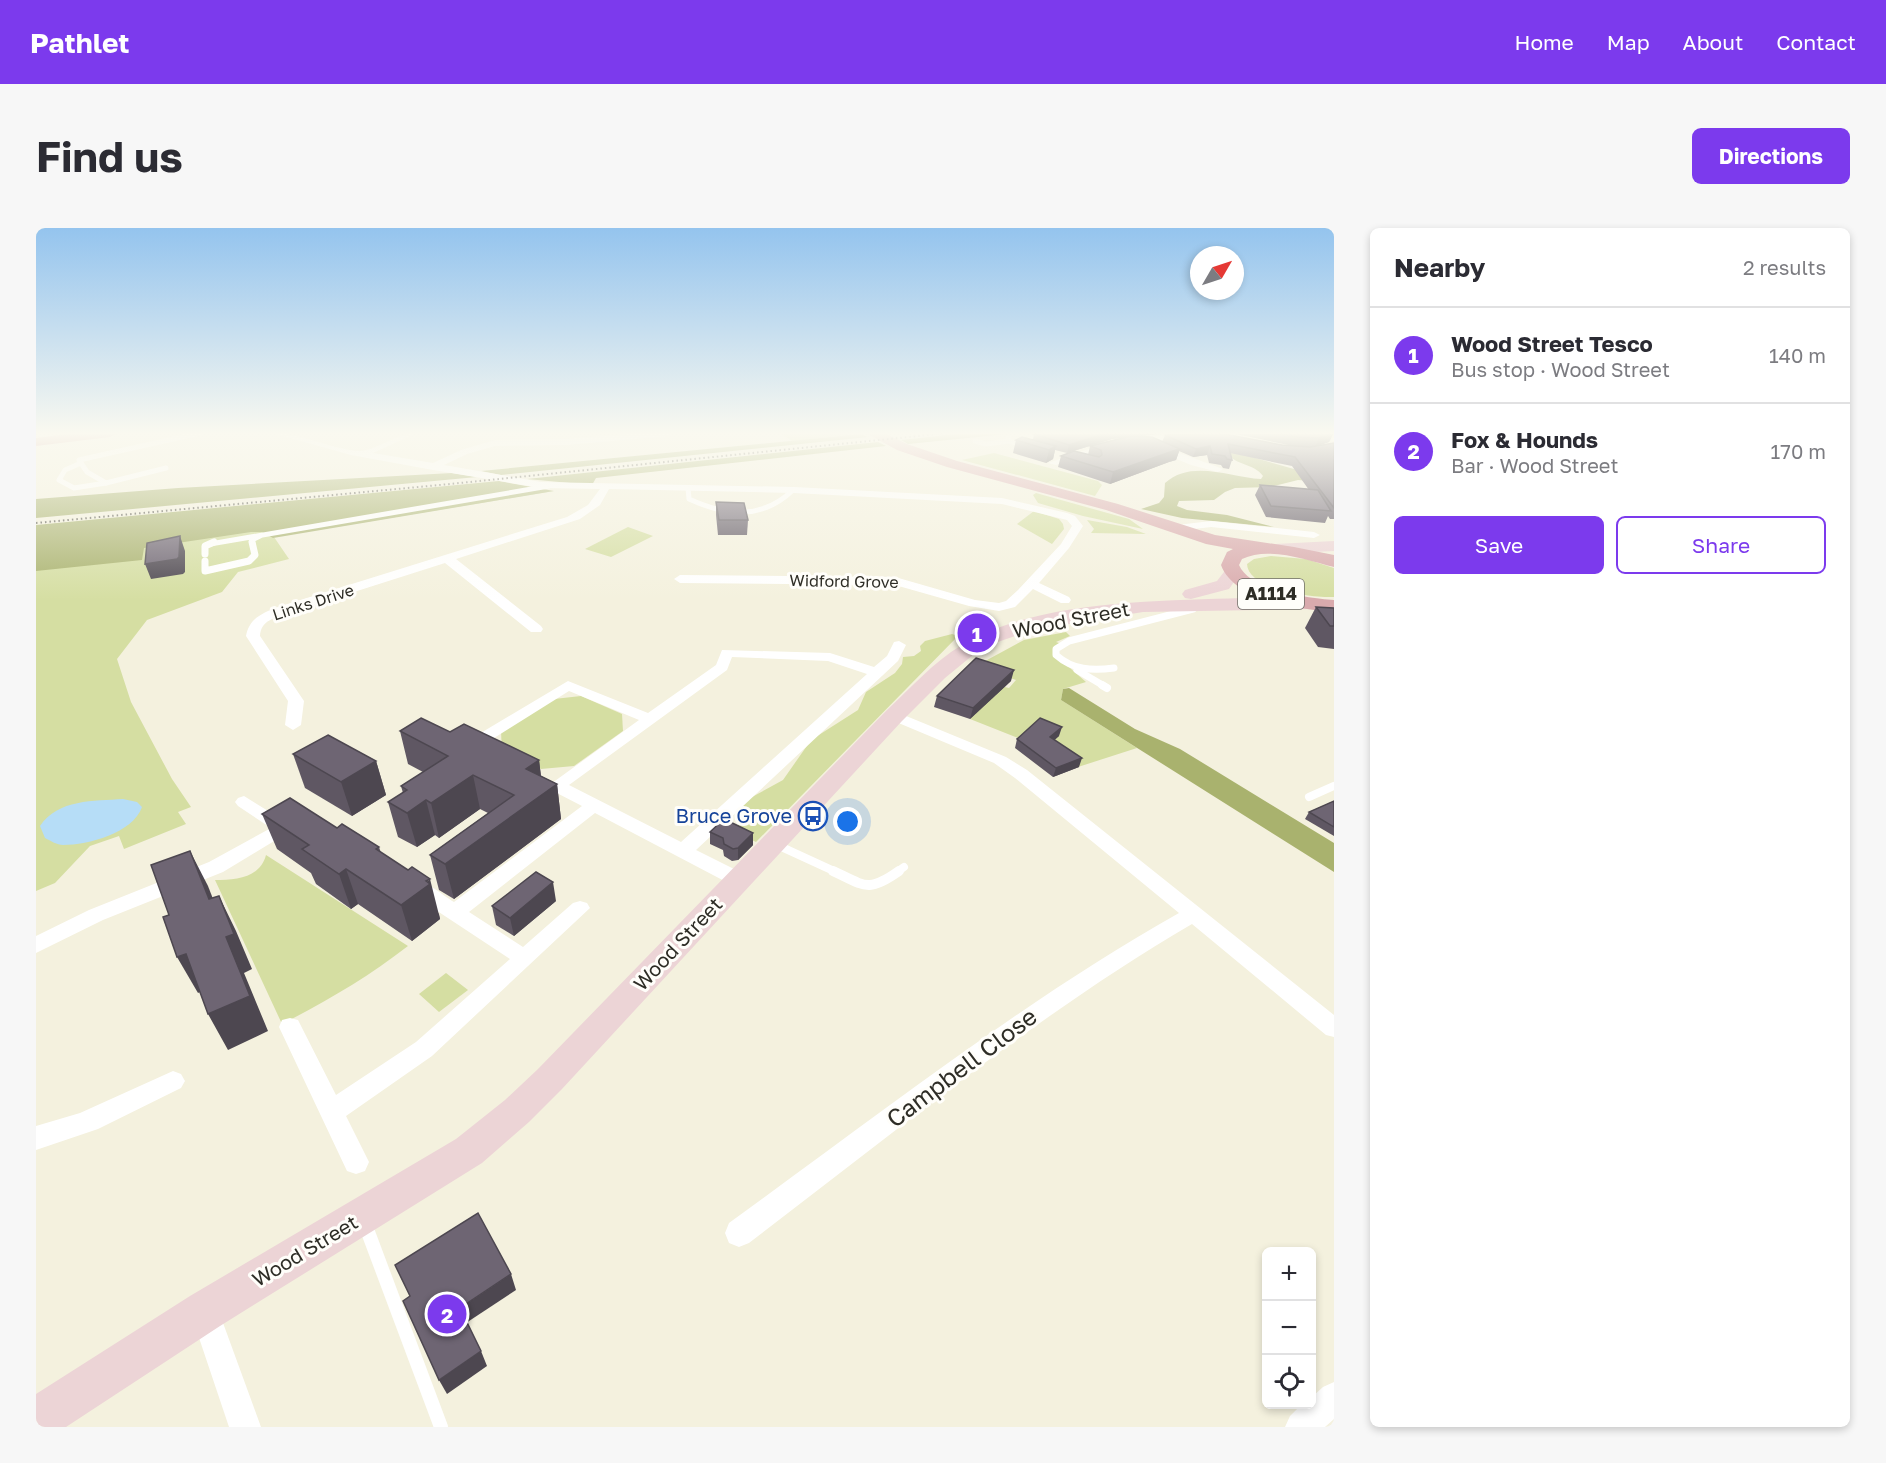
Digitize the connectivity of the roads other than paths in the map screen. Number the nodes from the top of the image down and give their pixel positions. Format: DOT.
graph roads {
  1 [pos="688,488"];
  2 [pos="523,489"];
  3 [pos="604,489"];
  4 [pos="738,489"];
  5 [pos="1042,489"];
  6 [pos="793,490"];
  7 [pos="1177,528"];
  8 [pos="268,534"];
  9 [pos="1314,534"];
  10 [pos="1334,546"];
  11 [pos="1269,549"];
  12 [pos="448,559"];
  13 [pos="1334,561"];
  14 [pos="1232,571"];
  15 [pos="680,579"];
  16 [pos="1031,584"];
  17 [pos="1065,600"];
  18 [pos="1210,604"];
  19 [pos="1151,605"];
  20 [pos="1328,606"];
  21 [pos="536,629"];
  22 [pos="899,645"];
  23 [pos="1062,661"];
  24 [pos="1114,668"];
  25 [pos="877,673"];
  26 [pos="1107,688"];
  27 [pos="894,716"];
  28 [pos="650,719"];
  29 [pos="293,725"];
  30 [pos="496,754"];
  31 [pos="1334,786"];
  32 [pos="1309,798"];
  33 [pos="244,802"];
  34 [pos="594,805"];
  35 [pos="299,819"];
  36 [pos="279,832"];
  37 [pos="773,843"];
  38 [pos="682,850"];
  39 [pos="904,867"];
  40 [pos="402,879"];
  41 [pos="739,880"];
  42 [pos="580,908"];
  43 [pos="456,911"];
  44 [pos="1192,915"];
  45 [pos="36,945"];
  46 [pos="524,957"];
  47 [pos="290,1027"];
  48 [pos="1334,1028"];
  49 [pos="173,1081"];
  50 [pos="331,1112"];
  51 [pos="36,1138"];
  52 [pos="356,1162"];
  53 [pos="361,1216"];
  54 [pos="739,1233"];
  55 [pos="205,1311"];
  56 [pos="1334,1398"];
  57 [pos="36,1420"];
  58 [pos="245,1427"];
  59 [pos="441,1427"];
  60 [pos="1301,1427"];
  1 -- 6 [label="lane"];
  2 -- 8 [label="lane"];
  3 -- 12 [label="street, Links Drive"];
  4 -- 6 [label="street"];
  5 -- 7 [label="main road, A1114"];
  6 -- 16 [label="street"];
  7 -- 9 [label="street"];
  7 -- 11 [label="main road, A1114"];
  7 -- 14 [label="main road, A1114"];
  8 -- 8 [label="lane"];
  10 -- 11 [label="main road"];
  11 -- 13 [label="main road, A1114"];
  11 -- 14 [label="main road, A1114"];
  12 -- 21 [label="street"];
  12 -- 29 [label="street, Links Drive"];
  14 -- 19 [label="main road, Wood Street"];
  14 -- 20 [label="main road, A1114"];
  15 -- 16 [label="street, Widford Grove"];
  16 -- 17 [label="street, Wood Street"];
  18 -- 19 [label="main road, Wood Street"];
  18 -- 20 [label="main road, Wood Street"];
  18 -- 23 [label="lane"];
  19 -- 27 [label="main road, Wood Street"];
  22 -- 25 [label="street"];
  23 -- 24 [label="lane"];
  23 -- 26 [label="lane"];
  25 -- 28 [label="street"];
  25 -- 38 [label="street"];
  27 -- 37 [label="main road, Wood Street"];
  27 -- 44 [label="street"];
  28 -- 30 [label="street"];
  28 -- 34 [label="street"];
  31 -- 32 [label="lane"];
  33 -- 35 [label="street"];
  34 -- 38 [label="street"];
  34 -- 43 [label="street"];
  36 -- 45 [label="street"];
  37 -- 39 [label="lane"];
  37 -- 41 [label="main road, Wood Street"];
  38 -- 41 [label="street"];
  40 -- 43 [label="street"];
  41 -- 53 [label="main road, Wood Street"];
  42 -- 46 [label="street"];
  43 -- 46 [label="street"];
  44 -- 48 [label="street"];
  44 -- 54 [label="street, Campbell Close"];
  46 -- 50 [label="street"];
  47 -- 50 [label="street"];
  49 -- 51 [label="street"];
  50 -- 52 [label="street"];
  53 -- 55 [label="main road, Wood Street"];
  53 -- 59 [label="lane"];
  55 -- 57 [label="main road, Wood Street"];
  55 -- 58 [label="street"];
  56 -- 60 [label="street"];
}
